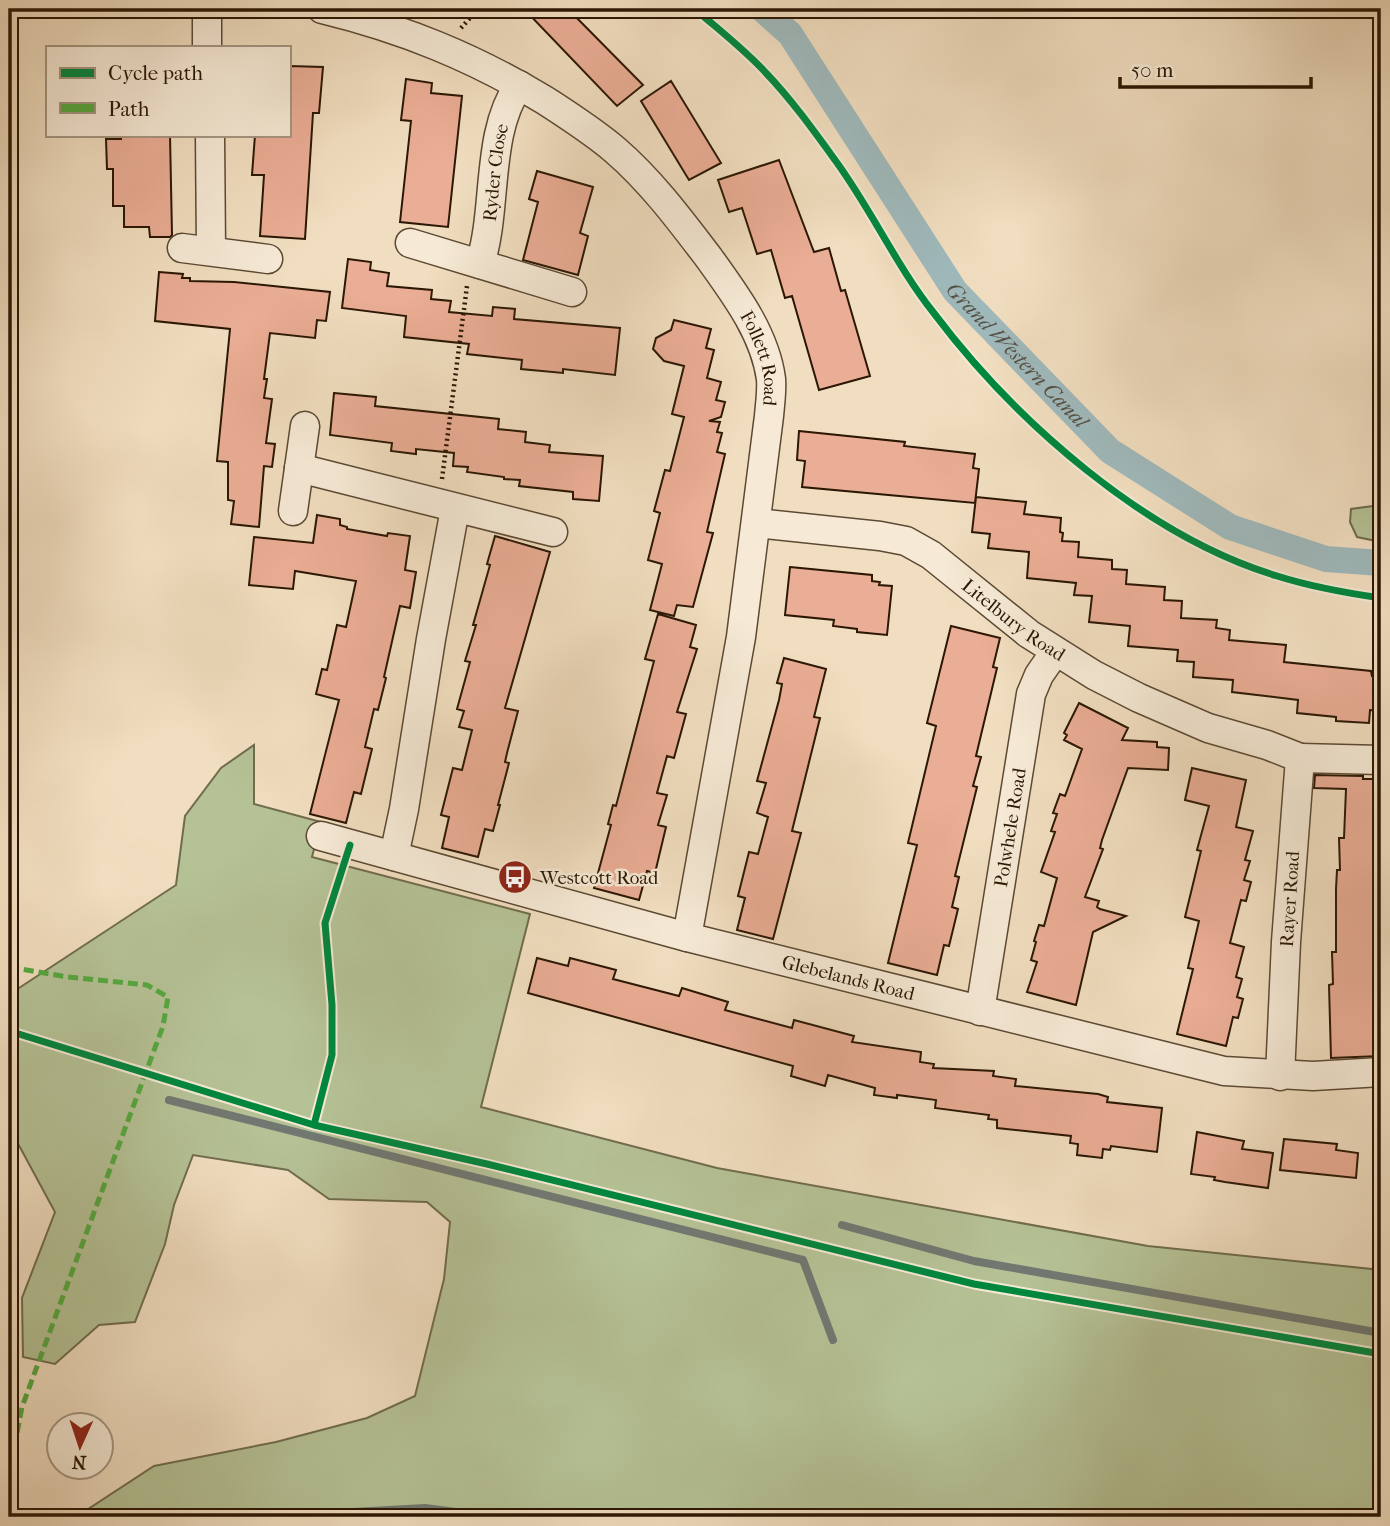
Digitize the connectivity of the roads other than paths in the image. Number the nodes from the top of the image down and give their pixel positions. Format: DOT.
graph roads {
  1 [pos="207,9"];
  2 [pos="322,9"];
  3 [pos="208,46"];
  4 [pos="519,85"];
  5 [pos="210,136"];
  6 [pos="411,243"];
  7 [pos="181,248"];
  8 [pos="211,251"];
  9 [pos="268,258"];
  10 [pos="475,263"];
  11 [pos="572,292"];
  12 [pos="305,426"];
  13 [pos="299,468"];
  14 [pos="447,507"];
  15 [pos="293,512"];
  16 [pos="756,523"];
  17 [pos="553,532"];
  18 [pos="1055,652"];
  19 [pos="1300,758"];
  20 [pos="1381,760"];
  21 [pos="321,836"];
  22 [pos="394,856"];
  23 [pos="687,937"];
  24 [pos="980,1011"];
  25 [pos="1381,1072"];
  26 [pos="1280,1076"];
  1 -- 3 [label="street"];
  2 -- 4 [label="street, Follett Road"];
  4 -- 10 [label="street, Ryder Close"];
  4 -- 16 [label="street, Follett Road"];
  5 -- 8 [label="street"];
  6 -- 10 [label="street"];
  7 -- 8 [label="street"];
  8 -- 9 [label="street"];
  10 -- 11 [label="street"];
  12 -- 13 [label="street"];
  13 -- 14 [label="street"];
  13 -- 15 [label="street"];
  14 -- 17 [label="street"];
  14 -- 22 [label="street"];
  16 -- 18 [label="street, Litelbury Road"];
  16 -- 23 [label="street, Follett Road"];
  18 -- 19 [label="street, Litelbury Road"];
  18 -- 24 [label="street, Polwhele Road"];
  19 -- 20 [label="street"];
  19 -- 26 [label="street, Rayer Road"];
  21 -- 22 [label="street, Glebelands Road"];
  22 -- 23 [label="street, Glebelands Road"];
  23 -- 24 [label="street, Glebelands Road"];
  24 -- 26 [label="street, Glebelands Road"];
  25 -- 26 [label="street, Glebelands Road"];
}
